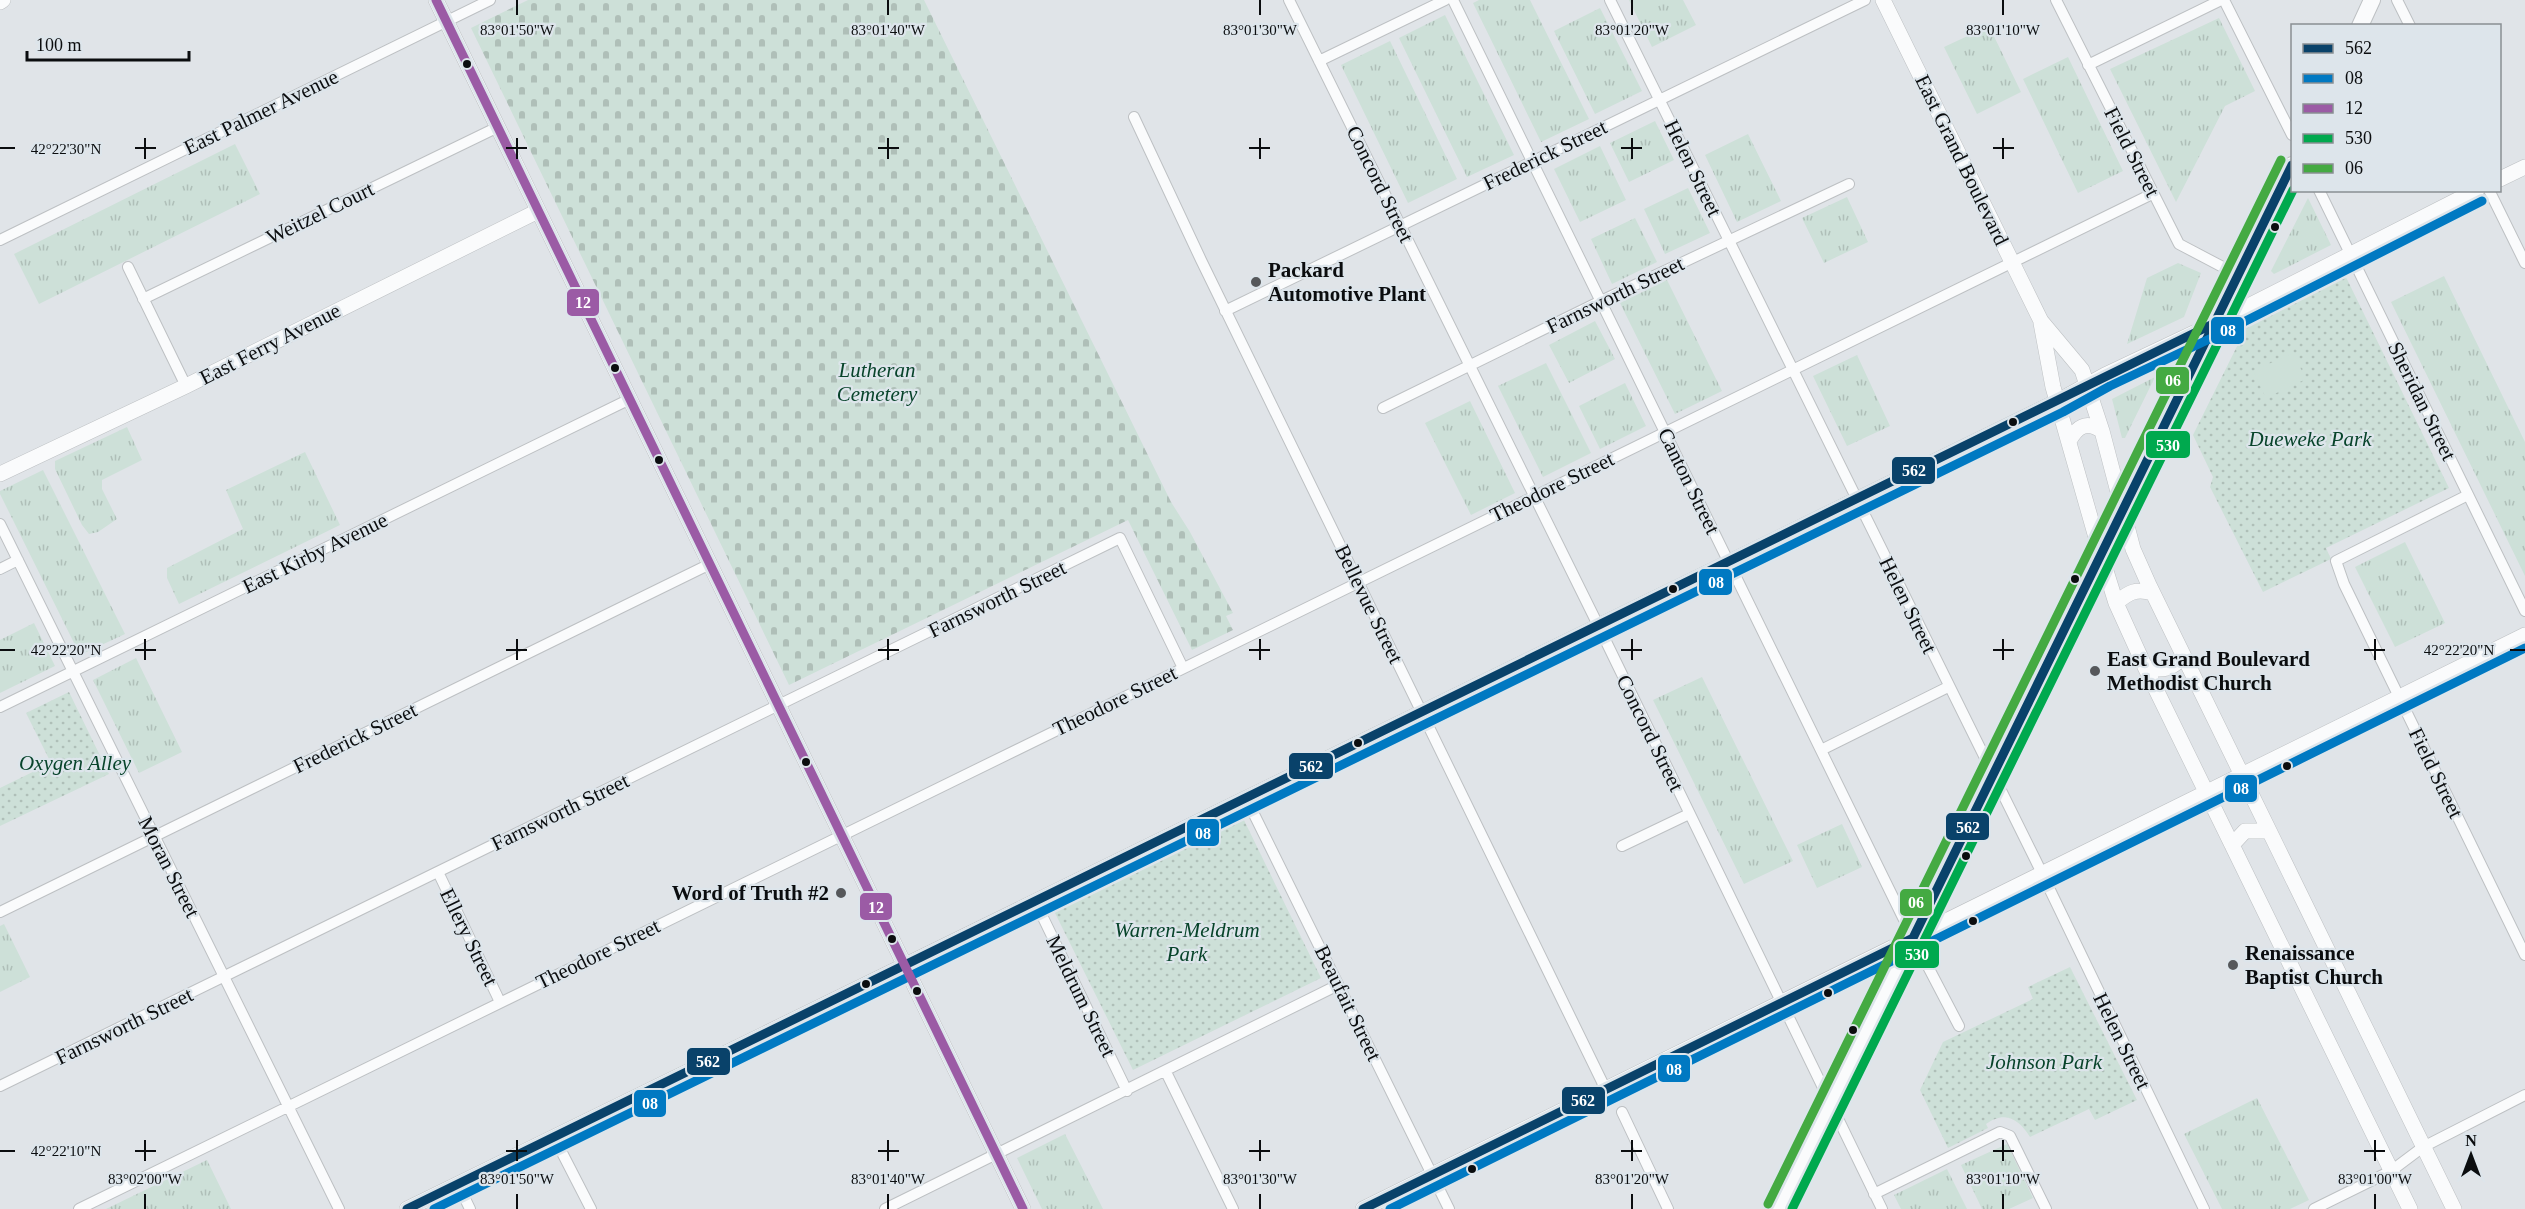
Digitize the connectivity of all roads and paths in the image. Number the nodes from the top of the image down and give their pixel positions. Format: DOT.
graph roads {
  1 [pos="436,0"];
  2 [pos="490,0"];
  3 [pos="1289,0"];
  4 [pos="1445,0"];
  5 [pos="1453,0"];
  6 [pos="1610,0"];
  7 [pos="1865,0"];
  8 [pos="1883,0"];
  9 [pos="2056,0"];
  10 [pos="2223,0"];
  11 [pos="2372,0"];
  12 [pos="2397,0"];
  13 [pos="446,21"];
  14 [pos="2361,24"];
  15 [pos="2409,24"];
  16 [pos="1319,61"];
  17 [pos="2088,65"];
  18 [pos="1660,99"];
  19 [pos="1134,117"];
  20 [pos="498,127"];
  21 [pos="2291,133"];
  22 [pos="1531,161"];
  23 [pos="2291,167"];
  24 [pos="2525,167"];
  25 [pos="2501,178"];
  26 [pos="1849,184"];
  27 [pos="2320,192"];
  28 [pos="2473,192"];
  29 [pos="2490,192"];
  30 [pos="2152,194"];
  31 [pos="538,211"];
  32 [pos="1400,226"];
  33 [pos="0,240"];
  34 [pos="1729,241"];
  35 [pos="2350,254"];
  36 [pos="2012,263"];
  37 [pos="2525,263"];
  38 [pos="128,267"];
  39 [pos="2238,275"];
  40 [pos="143,299"];
  41 [pos="1600,301"];
  42 [pos="1226,311"];
  43 [pos="2041,321"];
  44 [pos="2215,323"];
  45 [pos="1469,367"];
  46 [pos="1792,370"];
  47 [pos="2087,385"];
  48 [pos="186,386"];
  49 [pos="630,399"];
  50 [pos="2058,401"];
  51 [pos="1383,408"];
  52 [pos="2102,431"];
  53 [pos="1664,432"];
  54 [pos="2069,441"];
  55 [pos="0,474"];
  56 [pos="2468,495"];
  57 [pos="1533,496"];
  58 [pos="1856,499"];
  59 [pos="2123,510"];
  60 [pos="0,524"];
  61 [pos="2101,555"];
  62 [pos="18,560"];
  63 [pos="1728,561"];
  64 [pos="710,564"];
  65 [pos="0,569"];
  66 [pos="1358,582"];
  67 [pos="2153,593"];
  68 [pos="2116,603"];
  69 [pos="2525,611"];
  70 [pos="1598,625"];
  71 [pos="2525,635"];
  72 [pos="2183,656"];
  73 [pos="1183,668"];
  74 [pos="2145,668"];
  75 [pos="72,672"];
  76 [pos="1948,687"];
  77 [pos="2399,697"];
  78 [pos="778,705"];
  79 [pos="0,707"];
  80 [pos="1422,712"];
  81 [pos="1821,750"];
  82 [pos="1992,774"];
  83 [pos="2241,775"];
  84 [pos="2207,793"];
  85 [pos="1246,798"];
  86 [pos="1689,814"];
  87 [pos="2268,831"];
  88 [pos="842,835"];
  89 [pos="153,837"];
  90 [pos="2232,845"];
  91 [pos="1622,846"];
  92 [pos="438,872"];
  93 [pos="2040,874"];
  94 [pos="1035,901"];
  95 [pos="0,912"];
  96 [pos="1913,938"];
  97 [pos="2525,955"];
  98 [pos="905,965"];
  99 [pos="224,976"];
  100 [pos="1338,985"];
  101 [pos="500,1002"];
  102 [pos="1780,1003"];
  103 [pos="1959,1026"];
  104 [pos="1166,1072"];
  105 [pos="0,1086"];
  106 [pos="1606,1090"];
  107 [pos="1127,1091"];
  108 [pos="2525,1095"];
  109 [pos="1830,1104"];
  110 [pos="288,1106"];
  111 [pos="1622,1113"];
  112 [pos="555,1137"];
  113 [pos="2423,1147"];
  114 [pos="997,1154"];
  115 [pos="2391,1171"];
  116 [pos="1432,1175"];
  117 [pos="458,1184"];
  118 [pos="1875,1194"];
  119 [pos="78,1209"];
  120 [pos="339,1209"];
  121 [pos="407,1209"];
  122 [pos="470,1209"];
  123 [pos="591,1209"];
  124 [pos="885,1209"];
  125 [pos="1023,1209"];
  126 [pos="1233,1209"];
  127 [pos="1363,1209"];
  128 [pos="1449,1209"];
  129 [pos="1668,1209"];
  130 [pos="1779,1209"];
  131 [pos="1882,1209"];
  132 [pos="2046,1209"];
  133 [pos="2205,1209"];
  134 [pos="2314,1209"];
  135 [pos="2410,1209"];
  136 [pos="2454,1209"];
  1 -- 13 [label="main road"];
  2 -- 13 [label="street, East Palmer Avenue"];
  3 -- 16 [label="street, Concord Street"];
  4 -- 16 [label="street"];
  5 -- 22 [label="street, Canton Street"];
  6 -- 18 [label="street, Helen Street"];
  7 -- 18 [label="street, Frederick Street"];
  8 -- 36 [label="main road, East Grand Boulevard"];
  9 -- 17 [label="street, Field Street"];
  10 -- 17 [label="street"];
  10 -- 21 [label="street"];
  11 -- 14 [label="main road"];
  12 -- 15 [label="street"];
  13 -- 20 [label="main road"];
  13 -- 33 [label="street, East Palmer Avenue"];
  16 -- 32 [label="street, Concord Street"];
  17 -- 30 [label="street, Field Street"];
  18 -- 22 [label="street, Frederick Street"];
  18 -- 34 [label="street, Helen Street"];
  19 -- 42 [label="street, Bellevue Street"];
  20 -- 31 [label="main road"];
  20 -- 40 [label="street, Weitzel Court"];
  22 -- 32 [label="street, Frederick Street"];
  22 -- 41 [label="street, Canton Street"];
  23 -- 39 [label="main road"];
  24 -- 25 [label="main road"];
  26 -- 34 [label="street, Farnsworth Street"];
  27 -- 35 [label="street, Sheridan Street"];
  28 -- 35 [label="main road"];
  29 -- 37 [label="street"];
  30 -- 36 [label="street, Theodore Street"];
  30 -- 39 [label="street, Field Street"];
  31 -- 48 [label="main road, East Ferry Avenue"];
  31 -- 49 [label="main road"];
  32 -- 42 [label="street, Frederick Street"];
  32 -- 45 [label="street, Concord Street"];
  34 -- 41 [label="street, Farnsworth Street"];
  34 -- 46 [label="street, Helen Street"];
  35 -- 44 [label="main road"];
  35 -- 56 [label="street, Sheridan Street"];
  36 -- 43 [label="main road, East Grand Boulevard"];
  36 -- 46 [label="street, Theodore Street"];
  38 -- 40 [label="street"];
  39 -- 44 [label="main road"];
  40 -- 48 [label="street"];
  41 -- 45 [label="street, Farnsworth Street"];
  41 -- 53 [label="street, Canton Street"];
  42 -- 66 [label="street, Bellevue Street"];
  43 -- 47 [label="main road, East Grand Boulevard"];
  43 -- 50 [label="main road, East Grand Boulevard"];
  44 -- 47 [label="main road"];
  44 -- 59 [label="main road"];
  45 -- 51 [label="street, Farnsworth Street"];
  45 -- 57 [label="street, Concord Street"];
  46 -- 53 [label="street, Theodore Street"];
  46 -- 58 [label="street, Helen Street"];
  47 -- 50 [label="main road"];
  47 -- 52 [label="main road, East Grand Boulevard"];
  48 -- 55 [label="main road, East Ferry Avenue"];
  49 -- 64 [label="main road"];
  49 -- 75 [label="street, East Kirby Avenue"];
  50 -- 54 [label="main road, East Grand Boulevard"];
  50 -- 58 [label="main road"];
  52 -- 54 [label="main road"];
  52 -- 59 [label="main road, East Grand Boulevard"];
  53 -- 57 [label="street, Theodore Street"];
  53 -- 63 [label="street, Canton Street"];
  54 -- 61 [label="main road, East Grand Boulevard"];
  56 -- 69 [label="street, Sheridan Street"];
  56 -- 77 [label="street, Field Street"];
  57 -- 66 [label="street, Theodore Street"];
  57 -- 70 [label="street, Concord Street"];
  58 -- 63 [label="main road"];
  58 -- 76 [label="street, Helen Street"];
  59 -- 61 [label="main road"];
  59 -- 67 [label="main road, East Grand Boulevard"];
  60 -- 62 [label="street, Moran Street"];
  61 -- 68 [label="main road, East Grand Boulevard"];
  61 -- 82 [label="main road"];
  62 -- 65 [label="street"];
  62 -- 75 [label="street, Moran Street"];
  63 -- 70 [label="main road"];
  63 -- 81 [label="street, Canton Street"];
  64 -- 78 [label="main road"];
  64 -- 89 [label="street, Frederick Street"];
  66 -- 73 [label="street, Theodore Street"];
  66 -- 80 [label="street, Bellevue Street"];
  67 -- 68 [label="main road"];
  67 -- 72 [label="main road, East Grand Boulevard"];
  68 -- 74 [label="main road, East Grand Boulevard"];
  70 -- 80 [label="main road"];
  70 -- 86 [label="street, Concord Street"];
  71 -- 77 [label="main road"];
  72 -- 74 [label="main road"];
  72 -- 83 [label="main road, East Grand Boulevard"];
  73 -- 78 [label="street, Farnsworth Street"];
  73 -- 88 [label="street, Theodore Street"];
  74 -- 84 [label="main road, East Grand Boulevard"];
  75 -- 79 [label="street, East Kirby Avenue"];
  75 -- 89 [label="street, Moran Street"];
  76 -- 81 [label="street"];
  76 -- 82 [label="street, Helen Street"];
  77 -- 83 [label="main road"];
  77 -- 97 [label="street, Field Street"];
  78 -- 88 [label="main road"];
  78 -- 92 [label="street, Farnsworth Street"];
  80 -- 85 [label="main road"];
  80 -- 106 [label="street, Bellevue Street"];
  81 -- 96 [label="street, Canton Street"];
  82 -- 93 [label="street, Helen Street"];
  82 -- 96 [label="main road"];
  83 -- 84 [label="main road"];
  83 -- 87 [label="main road, East Grand Boulevard"];
  84 -- 90 [label="main road, East Grand Boulevard"];
  84 -- 93 [label="main road"];
  85 -- 94 [label="main road"];
  85 -- 100 [label="street, Beaufait Street"];
  86 -- 91 [label="street"];
  86 -- 102 [label="street, Concord Street"];
  87 -- 90 [label="main road"];
  87 -- 113 [label="main road, East Grand Boulevard"];
  88 -- 98 [label="main road"];
  88 -- 101 [label="street, Theodore Street"];
  89 -- 95 [label="street, Frederick Street"];
  89 -- 99 [label="street, Moran Street"];
  90 -- 115 [label="main road, East Grand Boulevard"];
  92 -- 99 [label="street, Farnsworth Street"];
  92 -- 101 [label="street, Ellery Street"];
  93 -- 96 [label="main road"];
  93 -- 133 [label="street, Helen Street"];
  94 -- 98 [label="main road"];
  94 -- 107 [label="street, Meldrum Street"];
  96 -- 102 [label="main road"];
  96 -- 103 [label="street, Canton Street"];
  96 -- 109 [label="main road"];
  98 -- 112 [label="main road"];
  98 -- 114 [label="main road"];
  99 -- 105 [label="street, Farnsworth Street"];
  99 -- 110 [label="street, Moran Street"];
  100 -- 104 [label="street"];
  100 -- 116 [label="street, Beaufait Street"];
  101 -- 110 [label="street, Theodore Street"];
  102 -- 106 [label="main road"];
  102 -- 109 [label="street, Concord Street"];
  104 -- 107 [label="street"];
  104 -- 126 [label="street"];
  106 -- 116 [label="main road"];
  107 -- 114 [label="street"];
  108 -- 113 [label="street"];
  109 -- 118 [label="street, Concord Street"];
  109 -- 130 [label="main road"];
  110 -- 119 [label="street, Theodore Street"];
  110 -- 120 [label="street, Moran Street"];
  111 -- 129 [label="street"];
  112 -- 117 [label="main road"];
  112 -- 123 [label="street"];
  113 -- 115 [label="street"];
  113 -- 136 [label="main road, East Grand Boulevard"];
  114 -- 124 [label="street"];
  114 -- 125 [label="main road"];
  115 -- 134 [label="street"];
  115 -- 135 [label="main road, East Grand Boulevard"];
  116 -- 127 [label="main road"];
  116 -- 128 [label="street, Beaufait Street"];
  117 -- 121 [label="main road"];
  117 -- 122 [label="street"];
  118 -- 131 [label="street, Concord Street"];
  118 -- 132 [label="street"];
}
